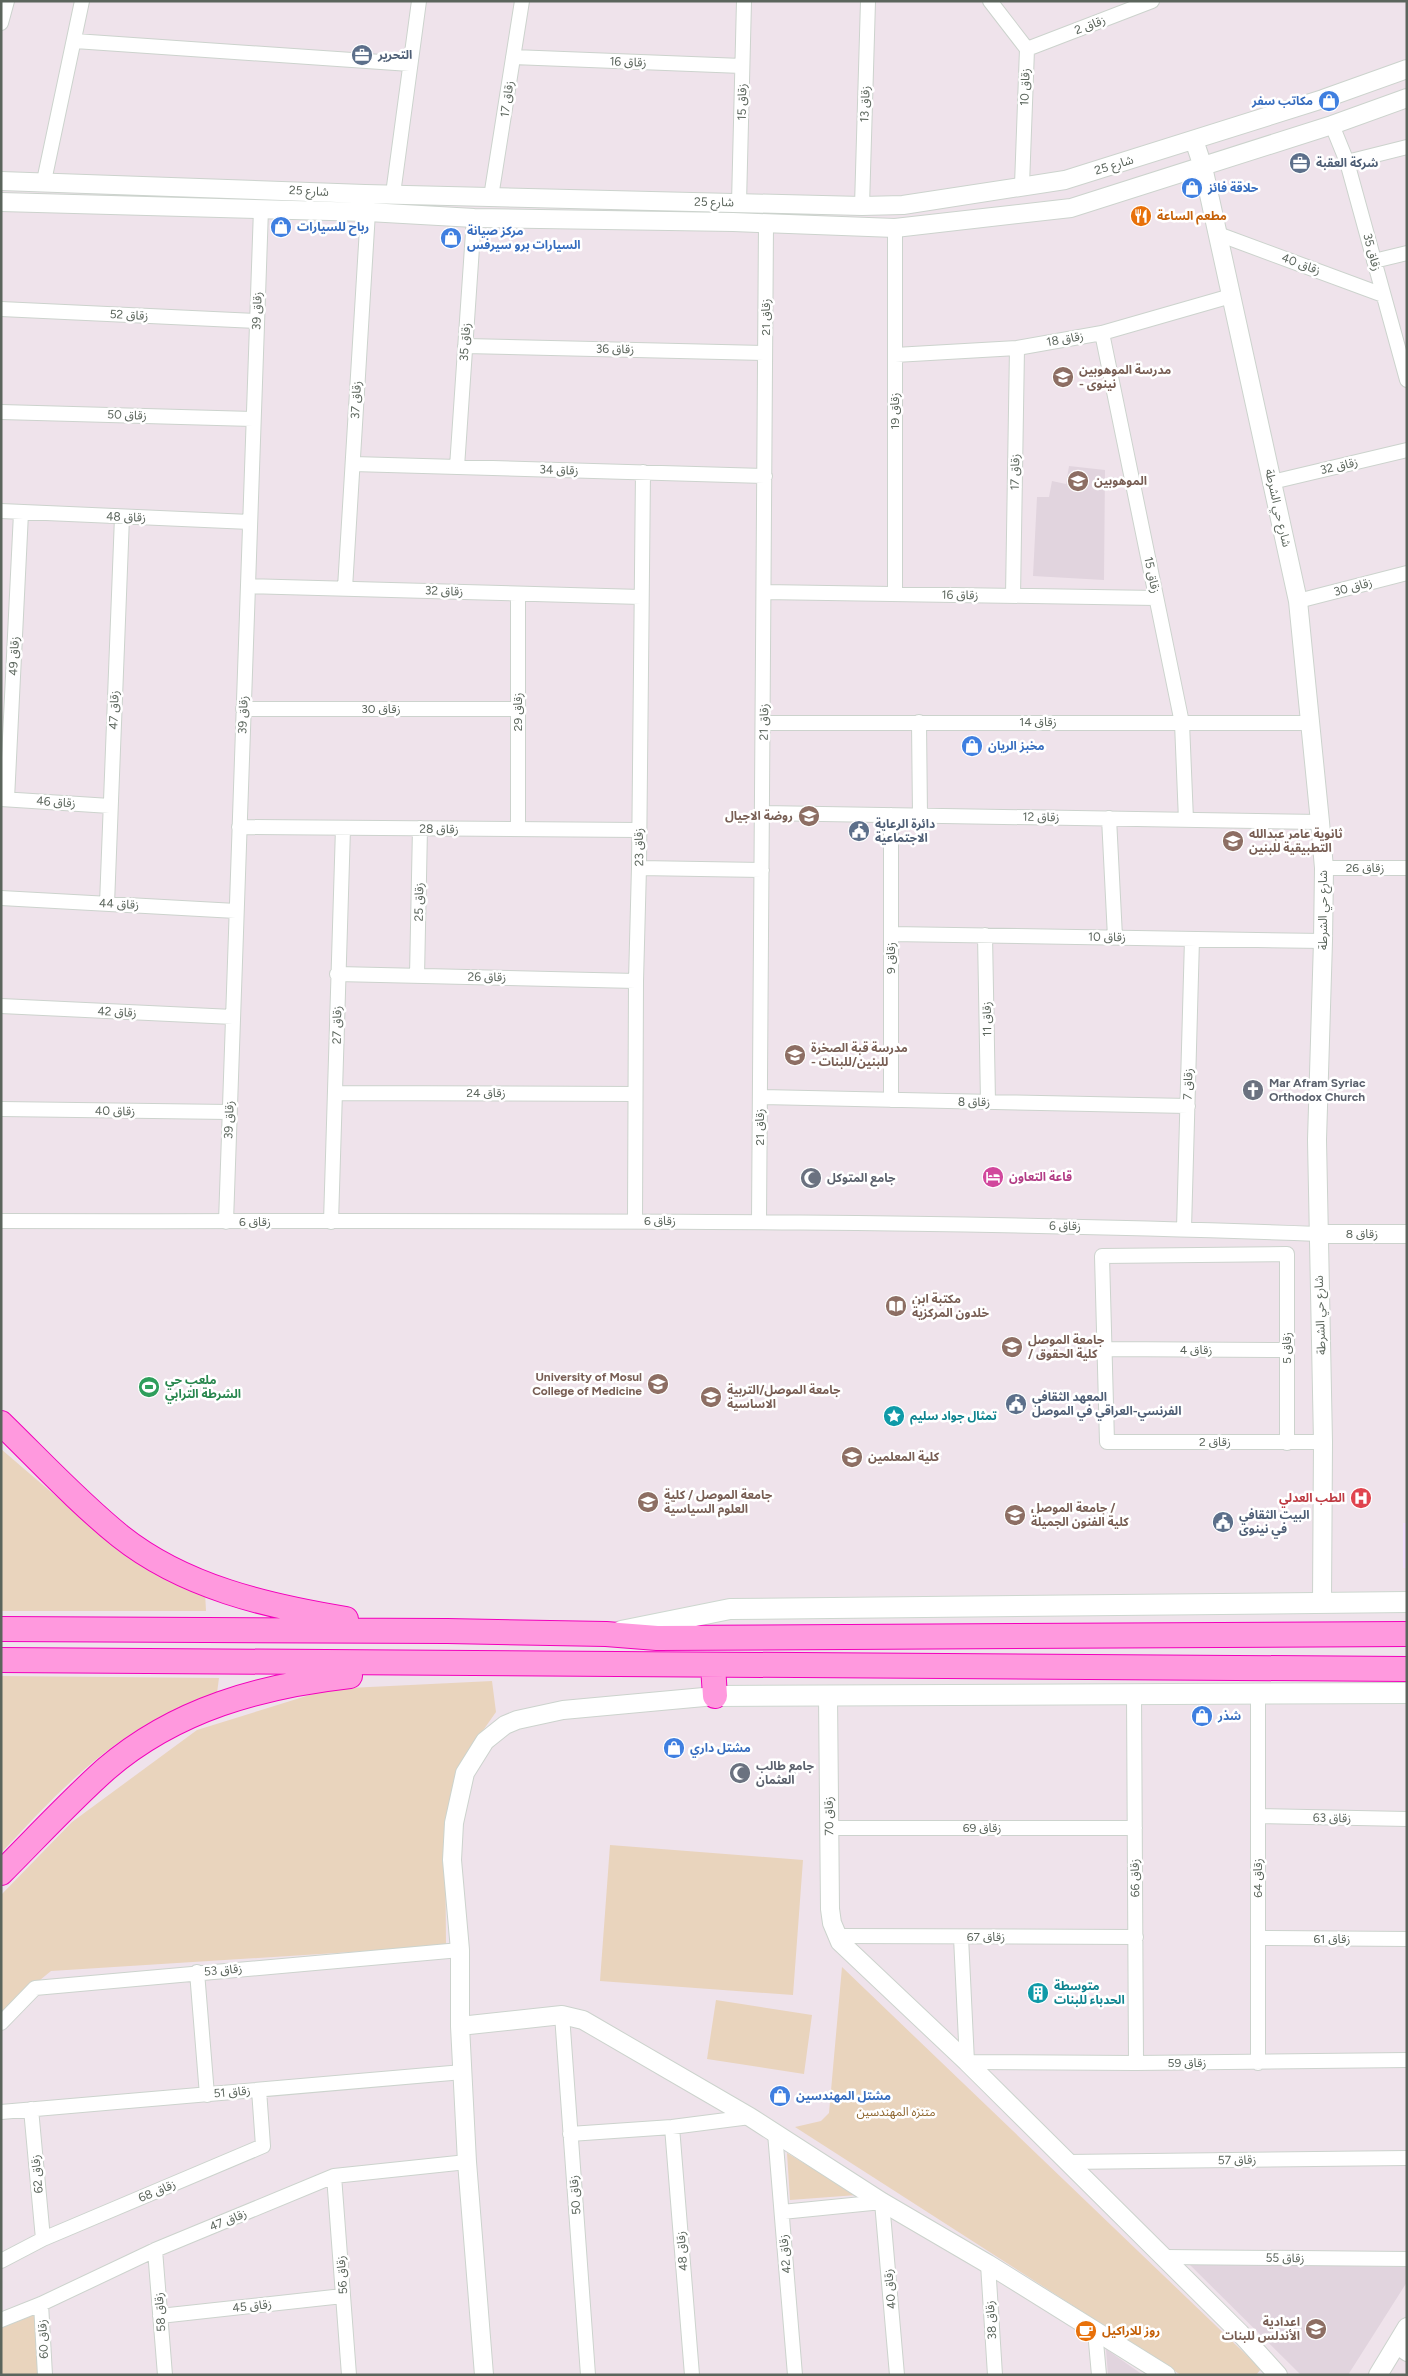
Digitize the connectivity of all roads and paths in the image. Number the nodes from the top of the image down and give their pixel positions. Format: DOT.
graph roads {
  1 [pos="8,1"];
  2 [pos="82,1"];
  3 [pos="419,1"];
  4 [pos="522,1"];
  5 [pos="744,1"];
  6 [pos="868,1"];
  7 [pos="990,1"];
  8 [pos="1152,1"];
  9 [pos="1,23"];
  10 [pos="75,41"];
  11 [pos="1027,49"];
  12 [pos="513,57"];
  13 [pos="410,64"];
  14 [pos="742,66"];
  15 [pos="1407,68"];
  16 [pos="1407,98"];
  17 [pos="1332,125"];
  18 [pos="1194,140"];
  19 [pos="1407,147"];
  20 [pos="1347,162"];
  21 [pos="1203,167"];
  22 [pos="1,181"];
  23 [pos="44,181"];
  24 [pos="1022,185"];
  25 [pos="393,194"];
  26 [pos="444,196"];
  27 [pos="491,197"];
  28 [pos="1,202"];
  29 [pos="739,203"];
  30 [pos="862,206"];
  31 [pos="261,209"];
  32 [pos="368,212"];
  33 [pos="444,216"];
  34 [pos="474,218"];
  35 [pos="766,224"];
  36 [pos="895,228"];
  37 [pos="1218,234"];
  38 [pos="1407,253"];
  39 [pos="1374,261"];
  40 [pos="1384,295"];
  41 [pos="1231,296"];
  42 [pos="1,309"];
  43 [pos="257,321"];
  44 [pos="1102,333"];
  45 [pos="465,346"];
  46 [pos="1017,348"];
  47 [pos="1403,352"];
  48 [pos="765,353"];
  49 [pos="895,355"];
  50 [pos="1407,380"];
  51 [pos="1,412"];
  52 [pos="254,419"];
  53 [pos="1407,450"];
  54 [pos="353,464"];
  55 [pos="457,467"];
  56 [pos="643,472"];
  57 [pos="765,476"];
  58 [pos="1272,482"];
  59 [pos="1,512"];
  60 [pos="21,512"];
  61 [pos="122,517"];
  62 [pos="250,522"];
  63 [pos="1407,573"];
  64 [pos="248,586"];
  65 [pos="345,588"];
  66 [pos="764,592"];
  67 [pos="518,594"];
  68 [pos="895,594"];
  69 [pos="1014,596"];
  70 [pos="641,597"];
  71 [pos="1156,598"];
  72 [pos="1298,601"];
  73 [pos="243,709"];
  74 [pos="518,709"];
  75 [pos="919,722"];
  76 [pos="1182,722"];
  77 [pos="764,723"];
  78 [pos="1311,723"];
  79 [pos="4,799"];
  80 [pos="110,806"];
  81 [pos="762,814"];
  82 [pos="891,815"];
  83 [pos="920,816"];
  84 [pos="1110,818"];
  85 [pos="1186,820"];
  86 [pos="1320,822"];
  87 [pos="239,827"];
  88 [pos="343,828"];
  89 [pos="420,828"];
  90 [pos="518,830"];
  91 [pos="638,830"];
  92 [pos="639,868"];
  93 [pos="1324,868"];
  94 [pos="1407,868"];
  95 [pos="762,870"];
  96 [pos="1,898"];
  97 [pos="107,904"];
  98 [pos="236,911"];
  99 [pos="892,934"];
  100 [pos="985,935"];
  101 [pos="1115,937"];
  102 [pos="1192,939"];
  103 [pos="1323,941"];
  104 [pos="338,974"];
  105 [pos="417,976"];
  106 [pos="636,981"];
  107 [pos="1,1006"];
  108 [pos="233,1017"];
  109 [pos="336,1093"];
  110 [pos="635,1094"];
  111 [pos="760,1096"];
  112 [pos="891,1100"];
  113 [pos="988,1102"];
  114 [pos="1188,1106"];
  115 [pos="1,1110"];
  116 [pos="229,1112"];
  117 [pos="1,1221"];
  118 [pos="759,1221"];
  119 [pos="226,1222"];
  120 [pos="331,1222"];
  121 [pos="635,1222"];
  122 [pos="1184,1228"];
  123 [pos="1318,1234"];
  124 [pos="1407,1234"];
  125 [pos="1104,1349"];
  126 [pos="1287,1350"];
  127 [pos="1,1423"];
  128 [pos="1323,1442"];
  129 [pos="1287,1443"];
  130 [pos="1322,1602"];
  131 [pos="1407,1602"];
  132 [pos="1,1630"];
  133 [pos="447,1631"];
  134 [pos="606,1634"];
  135 [pos="1407,1634"];
  136 [pos="1,1660"];
  137 [pos="460,1664"];
  138 [pos="714,1666"];
  139 [pos="1407,1669"];
  140 [pos="1134,1693"];
  141 [pos="1258,1693"];
  142 [pos="1407,1693"];
  143 [pos="828,1695"];
  144 [pos="715,1696"];
  145 [pos="1258,1816"];
  146 [pos="1407,1819"];
  147 [pos="830,1828"];
  148 [pos="1135,1828"];
  149 [pos="1,1874"];
  150 [pos="836,1936"];
  151 [pos="961,1937"];
  152 [pos="1136,1937"];
  153 [pos="1258,1938"];
  154 [pos="1407,1939"];
  155 [pos="460,1950"];
  156 [pos="197,1972"];
  157 [pos="562,2016"];
  158 [pos="1,2023"];
  159 [pos="460,2026"];
  160 [pos="1407,2060"];
  161 [pos="967,2062"];
  162 [pos="1136,2063"];
  163 [pos="1258,2063"];
  164 [pos="463,2072"];
  165 [pos="259,2090"];
  166 [pos="207,2095"];
  167 [pos="31,2109"];
  168 [pos="1,2112"];
  169 [pos="750,2117"];
  170 [pos="672,2127"];
  171 [pos="775,2133"];
  172 [pos="570,2134"];
  173 [pos="1407,2158"];
  174 [pos="467,2162"];
  175 [pos="1067,2162"];
  176 [pos="334,2176"];
  177 [pos="882,2202"];
  178 [pos="782,2212"];
  179 [pos="43,2239"];
  180 [pos="156,2250"];
  181 [pos="1164,2256"];
  182 [pos="1407,2259"];
  183 [pos="1,2261"];
  184 [pos="988,2264"];
  185 [pos="343,2296"];
  186 [pos="41,2304"];
  187 [pos="160,2316"];
  188 [pos="1,2320"];
  189 [pos="1407,2327"];
  190 [pos="1096,2331"];
  191 [pos="1401,2350"];
  192 [pos="45,2375"];
  193 [pos="165,2375"];
  194 [pos="349,2375"];
  195 [pos="484,2375"];
  196 [pos="588,2375"];
  197 [pos="692,2375"];
  198 [pos="795,2375"];
  199 [pos="897,2375"];
  200 [pos="995,2375"];
  201 [pos="1099,2375"];
  202 [pos="1166,2375"];
  203 [pos="1278,2375"];
  204 [pos="1378,2375"];
  1 -- 9 [label="street"];
  2 -- 10 [label="street"];
  3 -- 13 [label="street"];
  4 -- 12 [label="street, زقاق 17"];
  5 -- 14 [label="street, زقاق 15"];
  6 -- 30 [label="street, زقاق 13"];
  7 -- 11 [label="street"];
  8 -- 11 [label="street, زقاق 2"];
  10 -- 13 [label="street"];
  10 -- 23 [label="street"];
  11 -- 24 [label="street, زقاق 10"];
  12 -- 14 [label="street, زقاق 16"];
  12 -- 27 [label="street, زقاق 17"];
  13 -- 25 [label="street"];
  14 -- 29 [label="street, زقاق 15"];
  15 -- 18 [label="street, شارع 25"];
  16 -- 17 [label="street, شارع 25"];
  17 -- 20 [label="street, زقاق 35"];
  17 -- 21 [label="street, شارع 25"];
  18 -- 21 [label="street, شارع حي الشرطة"];
  18 -- 24 [label="street, شارع 25"];
  19 -- 20 [label="street"];
  20 -- 39 [label="street, زقاق 35"];
  21 -- 36 [label="street, شارع 25"];
  21 -- 37 [label="street, شارع حي الشرطة"];
  22 -- 23 [label="street, شارع 25"];
  23 -- 25 [label="street, شارع 25"];
  24 -- 30 [label="street, شارع 25"];
  25 -- 26 [label="street, شارع 25"];
  26 -- 27 [label="street, شارع 25"];
  26 -- 33 [label="street"];
  27 -- 29 [label="street, شارع 25"];
  28 -- 31 [label="street, شارع 25"];
  29 -- 30 [label="street, شارع 25"];
  31 -- 32 [label="street, شارع 25"];
  31 -- 43 [label="street, زقاق 39"];
  32 -- 33 [label="street, شارع 25"];
  32 -- 54 [label="street, زقاق 37"];
  33 -- 34 [label="street, شارع 25"];
  34 -- 35 [label="street, شارع 25"];
  34 -- 45 [label="street, زقاق 35"];
  35 -- 36 [label="street, شارع 25"];
  35 -- 48 [label="street, زقاق 21"];
  36 -- 49 [label="street, زقاق 19"];
  37 -- 40 [label="street, زقاق 40"];
  37 -- 41 [label="street, شارع حي الشرطة"];
  38 -- 39 [label="street"];
  39 -- 40 [label="street, زقاق 35"];
  40 -- 47 [label="street, زقاق 35"];
  41 -- 44 [label="street, زقاق 18"];
  41 -- 58 [label="street, شارع حي الشرطة"];
  42 -- 43 [label="street, زقاق 52"];
  43 -- 52 [label="street, زقاق 39"];
  44 -- 46 [label="street, زقاق 18"];
  44 -- 71 [label="street, زقاق 15"];
  45 -- 48 [label="street, زقاق 36"];
  45 -- 55 [label="street, زقاق 35"];
  46 -- 49 [label="street, زقاق 18"];
  46 -- 69 [label="street, زقاق 17"];
  47 -- 50 [label="street, زقاق 35"];
  48 -- 57 [label="street, زقاق 21"];
  49 -- 68 [label="street, زقاق 19"];
  51 -- 52 [label="street, زقاق 50"];
  52 -- 62 [label="street, زقاق 39"];
  53 -- 58 [label="street, زقاق 32"];
  54 -- 55 [label="street, زقاق 34"];
  54 -- 65 [label="street, زقاق 37"];
  55 -- 56 [label="street, زقاق 34"];
  56 -- 57 [label="street, زقاق 34"];
  56 -- 70 [label="street, زقاق 23"];
  57 -- 66 [label="street, زقاق 21"];
  58 -- 72 [label="street, شارع حي الشرطة"];
  59 -- 60 [label="street, زقاق 48"];
  60 -- 61 [label="street, زقاق 48"];
  60 -- 79 [label="street, زقاق 49"];
  61 -- 62 [label="street, زقاق 48"];
  61 -- 80 [label="street, زقاق 47"];
  62 -- 64 [label="street, زقاق 39"];
  63 -- 72 [label="street, زقاق 30"];
  64 -- 65 [label="street, زقاق 32"];
  64 -- 73 [label="street, زقاق 39"];
  65 -- 67 [label="street, زقاق 32"];
  66 -- 68 [label="street, زقاق 16"];
  66 -- 77 [label="street, زقاق 21"];
  67 -- 70 [label="street, زقاق 32"];
  67 -- 74 [label="street, زقاق 29"];
  68 -- 69 [label="street, زقاق 16"];
  69 -- 71 [label="street, زقاق 16"];
  70 -- 91 [label="street, زقاق 23"];
  71 -- 76 [label="street, زقاق 15"];
  72 -- 78 [label="street, شارع حي الشرطة"];
  73 -- 74 [label="street, زقاق 30"];
  73 -- 87 [label="street, زقاق 39"];
  74 -- 90 [label="street, زقاق 29"];
  75 -- 76 [label="street, زقاق 14"];
  75 -- 77 [label="street, زقاق 14"];
  75 -- 83 [label="street"];
  76 -- 78 [label="street, زقاق 14"];
  76 -- 85 [label="street, زقاق 15"];
  77 -- 81 [label="street, زقاق 21"];
  78 -- 86 [label="street, شارع حي الشرطة"];
  79 -- 80 [label="street, زقاق 46"];
  80 -- 97 [label="street, زقاق 47"];
  81 -- 82 [label="street, زقاق 12"];
  81 -- 95 [label="street, زقاق 21"];
  82 -- 83 [label="street, زقاق 12"];
  82 -- 99 [label="street, زقاق 9"];
  83 -- 84 [label="street, زقاق 12"];
  84 -- 85 [label="street, زقاق 12"];
  84 -- 101 [label="street"];
  85 -- 86 [label="street, زقاق 12"];
  86 -- 93 [label="street, شارع حي الشرطة"];
  87 -- 88 [label="street, زقاق 28"];
  87 -- 98 [label="street, زقاق 39"];
  88 -- 89 [label="street, زقاق 28"];
  88 -- 104 [label="street, زقاق 27"];
  89 -- 90 [label="street, زقاق 28"];
  89 -- 105 [label="street, زقاق 25"];
  90 -- 91 [label="street, زقاق 28"];
  91 -- 92 [label="street, زقاق 23"];
  92 -- 95 [label="street"];
  92 -- 106 [label="street, زقاق 23"];
  93 -- 94 [label="street, زقاق 26"];
  93 -- 103 [label="street, شارع حي الشرطة"];
  95 -- 111 [label="street, زقاق 21"];
  96 -- 97 [label="street, زقاق 44"];
  97 -- 98 [label="street, زقاق 44"];
  98 -- 108 [label="street, زقاق 39"];
  99 -- 100 [label="street, زقاق 10"];
  99 -- 112 [label="street, زقاق 9"];
  100 -- 101 [label="street, زقاق 10"];
  100 -- 113 [label="street, زقاق 11"];
  101 -- 102 [label="street, زقاق 10"];
  102 -- 103 [label="street, زقاق 10"];
  102 -- 114 [label="street, زقاق 7"];
  103 -- 123 [label="street, شارع حي الشرطة"];
  104 -- 105 [label="street, زقاق 26"];
  104 -- 109 [label="street, زقاق 27"];
  105 -- 106 [label="street, زقاق 26"];
  106 -- 110 [label="street, زقاق 23"];
  107 -- 108 [label="street, زقاق 42"];
  108 -- 116 [label="street, زقاق 39"];
  109 -- 110 [label="street, زقاق 24"];
  109 -- 120 [label="street, زقاق 27"];
  110 -- 121 [label="street, زقاق 23"];
  111 -- 112 [label="street, زقاق 8"];
  111 -- 118 [label="street, زقاق 21"];
  112 -- 113 [label="street, زقاق 8"];
  113 -- 114 [label="street, زقاق 8"];
  114 -- 122 [label="street, زقاق 7"];
  115 -- 116 [label="street, زقاق 40"];
  116 -- 119 [label="street, زقاق 39"];
  117 -- 119 [label="street, زقاق 6"];
  118 -- 121 [label="street, زقاق 6"];
  118 -- 122 [label="street, زقاق 6"];
  119 -- 120 [label="street, زقاق 6"];
  120 -- 121 [label="street, زقاق 6"];
  122 -- 123 [label="street, زقاق 6"];
  123 -- 124 [label="street, زقاق 8"];
  123 -- 128 [label="street, شارع حي الشرطة"];
  125 -- 126 [label="street, زقاق 4"];
  125 -- 126 [label="street, زقاق 5"];
  125 -- 129 [label="street, زقاق 2"];
  126 -- 129 [label="street, زقاق 5"];
  127 -- 133 [label="highway"];
  128 -- 129 [label="street, زقاق 2"];
  128 -- 130 [label="street, شارع حي الشرطة"];
  130 -- 131 [label="main road"];
  130 -- 134 [label="main road"];
  132 -- 133 [label="highway"];
  133 -- 134 [label="highway"];
  134 -- 135 [label="highway"];
  136 -- 137 [label="highway"];
  137 -- 138 [label="highway"];
  137 -- 149 [label="highway"];
  138 -- 139 [label="highway"];
  138 -- 144 [label="highway"];
  140 -- 141 [label="main road"];
  140 -- 143 [label="main road"];
  140 -- 148 [label="street, زقاق 66"];
  141 -- 142 [label="main road"];
  141 -- 145 [label="street, زقاق 64"];
  143 -- 144 [label="main road"];
  143 -- 147 [label="street, زقاق 70"];
  144 -- 155 [label="street"];
  145 -- 146 [label="street, زقاق 63"];
  145 -- 153 [label="street, زقاق 64"];
  147 -- 148 [label="street, زقاق 69"];
  147 -- 150 [label="street, زقاق 70"];
  148 -- 152 [label="street, زقاق 66"];
  150 -- 151 [label="street, زقاق 67"];
  150 -- 161 [label="street"];
  151 -- 152 [label="street, زقاق 67"];
  151 -- 161 [label="street"];
  152 -- 162 [label="street, زقاق 66"];
  153 -- 154 [label="street, زقاق 61"];
  153 -- 163 [label="street, زقاق 64"];
  155 -- 156 [label="street, زقاق 53"];
  155 -- 159 [label="street"];
  156 -- 158 [label="street, زقاق 53"];
  156 -- 166 [label="street"];
  157 -- 159 [label="street"];
  157 -- 169 [label="street"];
  157 -- 172 [label="street, زقاق 50"];
  159 -- 164 [label="street"];
  160 -- 163 [label="street, زقاق 59"];
  161 -- 162 [label="street, زقاق 59"];
  161 -- 175 [label="street"];
  162 -- 163 [label="street, زقاق 59"];
  164 -- 165 [label="street, زقاق 51"];
  164 -- 174 [label="street"];
  165 -- 166 [label="street, زقاق 51"];
  165 -- 179 [label="street, زقاق 68"];
  166 -- 167 [label="street, زقاق 51"];
  167 -- 168 [label="street, زقاق 51"];
  167 -- 179 [label="street, زقاق 62"];
  169 -- 170 [label="street"];
  169 -- 171 [label="street"];
  170 -- 172 [label="street"];
  170 -- 197 [label="street, زقاق 48"];
  171 -- 177 [label="street"];
  171 -- 178 [label="street, زقاق 42"];
  172 -- 196 [label="street, زقاق 50"];
  173 -- 175 [label="street, زقاق 57"];
  174 -- 176 [label="street, زقاق 47"];
  174 -- 195 [label="street"];
  175 -- 181 [label="street"];
  176 -- 180 [label="street, زقاق 47"];
  176 -- 185 [label="street, زقاق 56"];
  177 -- 178 [label="street"];
  177 -- 184 [label="street"];
  177 -- 199 [label="street, زقاق 40"];
  178 -- 198 [label="street, زقاق 42"];
  179 -- 183 [label="street, زقاق 68"];
  180 -- 186 [label="street, زقاق 47"];
  180 -- 187 [label="street, زقاق 58"];
  181 -- 182 [label="street, زقاق 55"];
  181 -- 203 [label="street"];
  184 -- 190 [label="street"];
  184 -- 200 [label="street, زقاق 38"];
  185 -- 187 [label="street, زقاق 45"];
  185 -- 194 [label="street, زقاق 56"];
  186 -- 188 [label="street, زقاق 47"];
  186 -- 192 [label="street, زقاق 60"];
  187 -- 193 [label="street, زقاق 58"];
  189 -- 191 [label="street"];
  190 -- 201 [label="street"];
  190 -- 202 [label="street"];
  191 -- 204 [label="street"];
}
